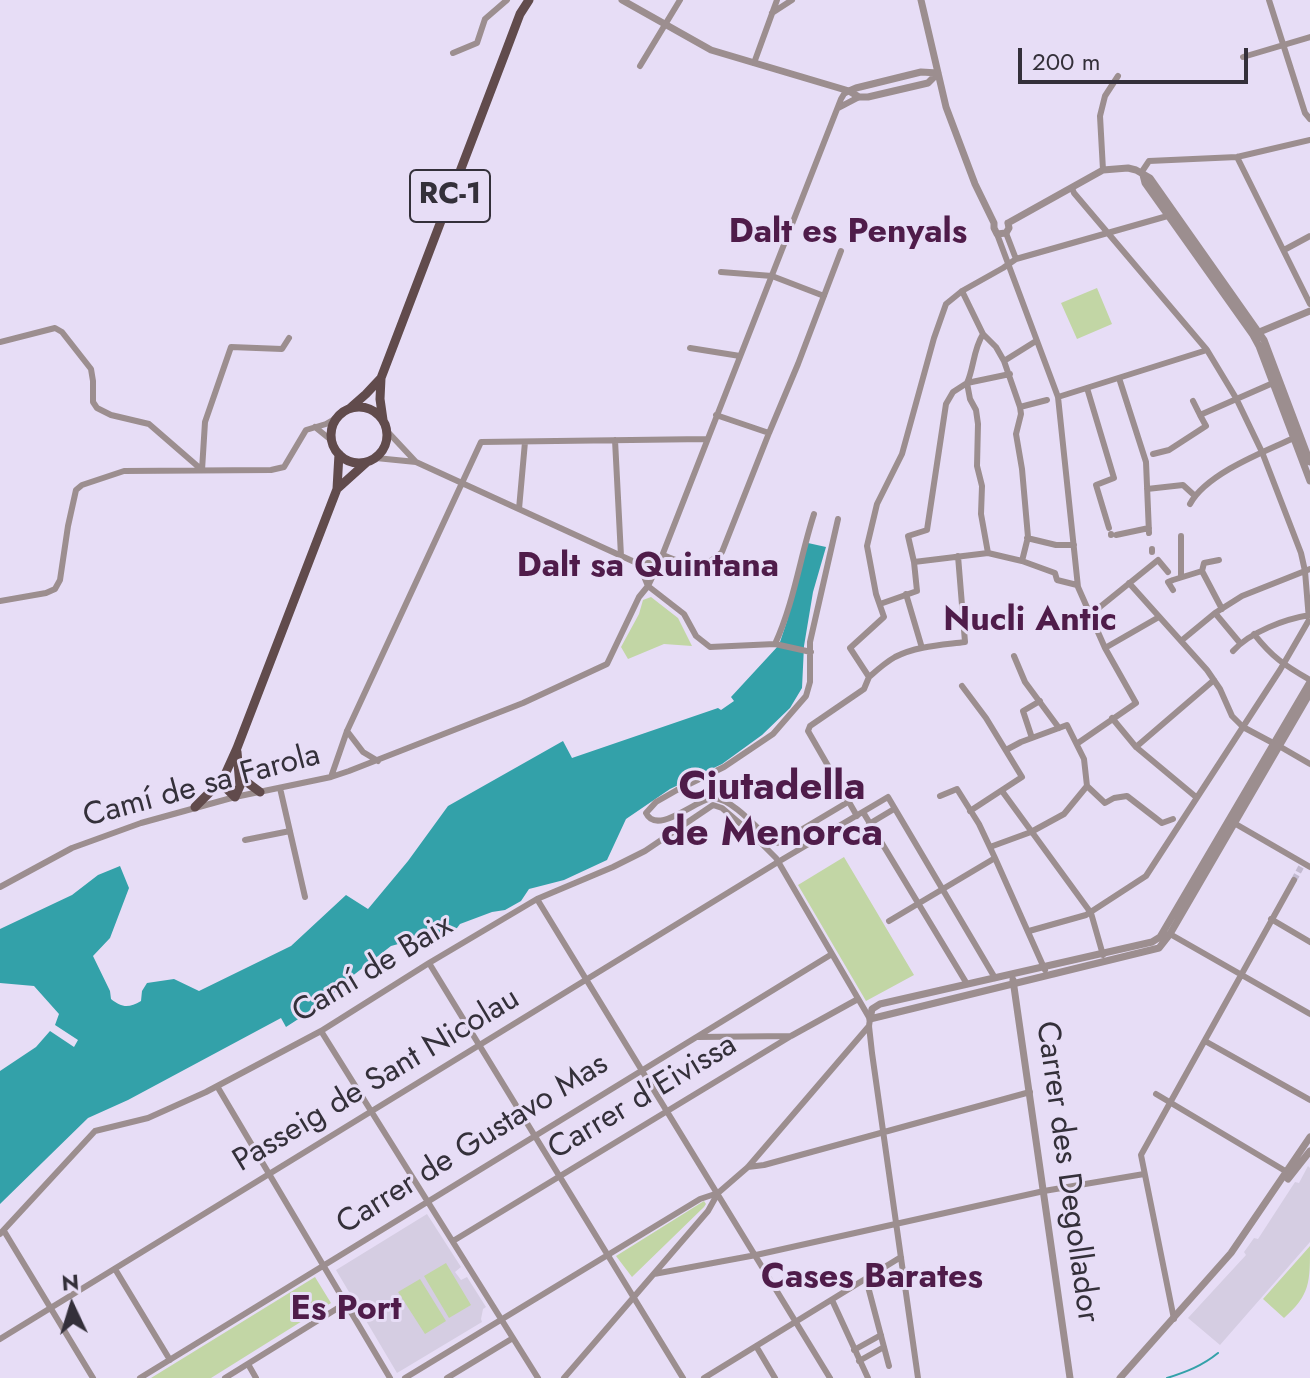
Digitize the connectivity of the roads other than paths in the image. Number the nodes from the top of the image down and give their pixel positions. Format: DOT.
graph roads {
  1 [pos="507,0"];
  2 [pos="523,0"];
  3 [pos="529,0"];
  4 [pos="622,0"];
  5 [pos="680,0"];
  6 [pos="777,0"];
  7 [pos="792,0"];
  8 [pos="921,0"];
  9 [pos="1269,0"];
  10 [pos="772,13"];
  11 [pos="520,14"];
  12 [pos="666,24"];
  13 [pos="1310,37"];
  14 [pos="1284,46"];
  15 [pos="453,53"];
  16 [pos="1243,57"];
  17 [pos="754,63"];
  18 [pos="640,66"];
  19 [pos="938,73"];
  20 [pos="1118,76"];
  21 [pos="928,83"];
  22 [pos="849,91"];
  23 [pos="859,97"];
  24 [pos="945,104"];
  25 [pos="838,108"];
  26 [pos="1310,119"];
  27 [pos="1310,140"];
  28 [pos="1237,157"];
  29 [pos="1103,170"];
  30 [pos="1142,174"];
  31 [pos="1072,188"];
  32 [pos="1169,215"];
  33 [pos="994,223"];
  34 [pos="1008,223"];
  35 [pos="1186,228"];
  36 [pos="1002,233"];
  37 [pos="1107,233"];
  38 [pos="1310,236"];
  39 [pos="1284,250"];
  40 [pos="841,251"];
  41 [pos="1016,259"];
  42 [pos="1008,264"];
  43 [pos="721,272"];
  44 [pos="772,276"];
  45 [pos="962,291"];
  46 [pos="824,296"];
  47 [pos="1310,304"];
  48 [pos="1310,311"];
  49 [pos="1256,333"];
  50 [pos="983,334"];
  51 [pos="289,338"];
  52 [pos="1036,341"];
  53 [pos="0,342"];
  54 [pos="690,348"];
  55 [pos="1207,350"];
  56 [pos="740,356"];
  57 [pos="1004,361"];
  58 [pos="1010,374"];
  59 [pos="381,378"];
  60 [pos="1119,378"];
  61 [pos="1276,382"];
  62 [pos="967,383"];
  63 [pos="1087,388"];
  64 [pos="1058,397"];
  65 [pos="1236,398"];
  66 [pos="1047,400"];
  67 [pos="1193,401"];
  68 [pos="1020,407"];
  69 [pos="348,409"];
  70 [pos="716,415"];
  71 [pos="1200,415"];
  72 [pos="338,417"];
  73 [pos="383,420"];
  74 [pos="315,427"];
  75 [pos="387,431"];
  76 [pos="769,433"];
  77 [pos="1297,437"];
  78 [pos="706,439"];
  79 [pos="331,440"];
  80 [pos="615,440"];
  81 [pos="525,442"];
  82 [pos="1262,452"];
  83 [pos="339,454"];
  84 [pos="1148,455"];
  85 [pos="371,460"];
  86 [pos="416,462"];
  87 [pos="1310,462"];
  88 [pos="202,470"];
  89 [pos="1310,481"];
  90 [pos="462,484"];
  91 [pos="337,489"];
  92 [pos="1147,489"];
  93 [pos="1195,496"];
  94 [pos="1190,504"];
  95 [pos="519,509"];
  96 [pos="814,514"];
  97 [pos="838,519"];
  98 [pos="1181,536"];
  99 [pos="1027,538"];
  100 [pos="1074,545"];
  101 [pos="988,553"];
  102 [pos="621,556"];
  103 [pos="958,556"];
  104 [pos="662,558"];
  105 [pos="1219,560"];
  106 [pos="1022,561"];
  107 [pos="914,562"];
  108 [pos="639,564"];
  109 [pos="1308,570"];
  110 [pos="1202,571"];
  111 [pos="1170,576"];
  112 [pos="1181,577"];
  113 [pos="1129,583"];
  114 [pos="1077,585"];
  115 [pos="648,586"];
  116 [pos="1173,590"];
  117 [pos="906,594"];
  118 [pos="0,601"];
  119 [pos="880,604"];
  120 [pos="1219,611"];
  121 [pos="1090,615"];
  122 [pos="1309,615"];
  123 [pos="1159,617"];
  124 [pos="1254,634"];
  125 [pos="1181,641"];
  126 [pos="1240,643"];
  127 [pos="777,644"];
  128 [pos="922,648"];
  129 [pos="1105,648"];
  130 [pos="1233,651"];
  131 [pos="808,652"];
  132 [pos="1014,656"];
  133 [pos="1283,665"];
  134 [pos="869,677"];
  135 [pos="1214,680"];
  136 [pos="1310,681"];
  137 [pos="962,686"];
  138 [pos="1310,693"];
  139 [pos="1040,701"];
  140 [pos="1112,718"];
  141 [pos="1243,727"];
  142 [pos="1059,728"];
  143 [pos="347,731"];
  144 [pos="1032,738"];
  145 [pos="1078,743"];
  146 [pos="1276,745"];
  147 [pos="1136,747"];
  148 [pos="237,748"];
  149 [pos="1006,750"];
  150 [pos="378,761"];
  151 [pos="1310,764"];
  152 [pos="240,777"];
  153 [pos="331,777"];
  154 [pos="223,779"];
  155 [pos="1087,786"];
  156 [pos="280,788"];
  157 [pos="1002,791"];
  158 [pos="260,792"];
  159 [pos="940,796"];
  160 [pos="235,797"];
  161 [pos="1197,797"];
  162 [pos="848,802"];
  163 [pos="195,807"];
  164 [pos="894,809"];
  165 [pos="970,811"];
  166 [pos="860,814"];
  167 [pos="1173,819"];
  168 [pos="1232,821"];
  169 [pos="869,824"];
  170 [pos="290,831"];
  171 [pos="1031,832"];
  172 [pos="245,840"];
  173 [pos="990,847"];
  174 [pos="1310,856"];
  175 [pos="995,858"];
  176 [pos="778,862"];
  177 [pos="1305,865"];
  178 [pos="1294,880"];
  179 [pos="0,887"];
  180 [pos="942,889"];
  181 [pos="305,897"];
  182 [pos="537,899"];
  183 [pos="917,903"];
  184 [pos="1091,913"];
  185 [pos="1271,919"];
  186 [pos="889,921"];
  187 [pos="1029,931"];
  188 [pos="1165,935"];
  189 [pos="1310,942"];
  190 [pos="1102,953"];
  191 [pos="832,954"];
  192 [pos="1105,962"];
  193 [pos="429,963"];
  194 [pos="1044,966"];
  195 [pos="1011,974"];
  196 [pos="1241,974"];
  197 [pos="1046,977"];
  198 [pos="995,978"];
  199 [pos="587,980"];
  200 [pos="967,984"];
  201 [pos="1015,984"];
  202 [pos="932,992"];
  203 [pos="970,995"];
  204 [pos="858,999"];
  205 [pos="935,1003"];
  206 [pos="1310,1014"];
  207 [pos="869,1023"];
  208 [pos="321,1031"];
  209 [pos="791,1036"];
  210 [pos="694,1037"];
  211 [pos="1204,1043"];
  212 [pos="480,1046"];
  213 [pos="642,1069"];
  214 [pos="217,1086"];
  215 [pos="1030,1092"];
  216 [pos="1156,1094"];
  217 [pos="1310,1100"];
  218 [pos="1170,1102"];
  219 [pos="373,1111"];
  220 [pos="668,1112"];
  221 [pos="883,1132"];
  222 [pos="534,1135"];
  223 [pos="1310,1137"];
  224 [pos="1310,1151"];
  225 [pos="748,1167"];
  226 [pos="1287,1172"];
  227 [pos="270,1174"];
  228 [pos="1144,1174"];
  229 [pos="559,1176"];
  230 [pos="1044,1191"];
  231 [pos="718,1193"];
  232 [pos="428,1201"];
  233 [pos="1252,1224"];
  234 [pos="896,1225"];
  235 [pos="2,1233"];
  236 [pos="453,1241"];
  237 [pos="607,1255"];
  238 [pos="756,1255"];
  239 [pos="901,1257"];
  240 [pos="323,1265"];
  241 [pos="115,1269"];
  242 [pos="654,1274"];
  243 [pos="866,1279"];
  244 [pos="634,1298"];
  245 [pos="832,1300"];
  246 [pos="346,1303"];
  247 [pos="51,1308"];
  248 [pos="1174,1319"];
  249 [pos="502,1321"];
  250 [pos="796,1322"];
  251 [pos="881,1335"];
  252 [pos="513,1338"];
  253 [pos="0,1339"];
  254 [pos="756,1346"];
  255 [pos="853,1347"];
  256 [pos="884,1347"];
  257 [pos="170,1360"];
  258 [pos="859,1361"];
  259 [pos="248,1364"];
  260 [pos="889,1366"];
  261 [pos="93,1378"];
  262 [pos="140,1378"];
  263 [pos="225,1378"];
  264 [pos="256,1378"];
  265 [pos="390,1378"];
  266 [pos="405,1378"];
  267 [pos="447,1378"];
  268 [pos="538,1378"];
  269 [pos="564,1378"];
  270 [pos="683,1378"];
  271 [pos="704,1378"];
  272 [pos="775,1378"];
  273 [pos="830,1378"];
  274 [pos="868,1378"];
  275 [pos="918,1378"];
  276 [pos="1070,1378"];
  277 [pos="1120,1378"];
  1 -- 15 [label="street"];
  2 -- 11 [label="main road, RC-1"];
  3 -- 11 [label="main road, RC-1"];
  4 -- 12 [label="street"];
  5 -- 12 [label="street"];
  6 -- 10 [label="street"];
  7 -- 10 [label="street"];
  8 -- 19 [label="street"];
  9 -- 14 [label="street"];
  10 -- 17 [label="street"];
  11 -- 59 [label="main road, RC-1"];
  12 -- 17 [label="street"];
  12 -- 18 [label="street"];
  13 -- 14 [label="street"];
  14 -- 16 [label="street"];
  14 -- 26 [label="street"];
  17 -- 22 [label="street"];
  19 -- 21 [label="street"];
  19 -- 22 [label="street"];
  19 -- 24 [label="street"];
  20 -- 29 [label="street"];
  21 -- 23 [label="street"];
  21 -- 24 [label="street"];
  22 -- 23 [label="street"];
  22 -- 25 [label="street"];
  23 -- 25 [label="street"];
  24 -- 33 [label="street"];
  25 -- 44 [label="street"];
  27 -- 28 [label="street"];
  28 -- 30 [label="street"];
  28 -- 39 [label="street"];
  29 -- 30 [label="street"];
  29 -- 31 [label="street"];
  30 -- 32 [label="street"];
  30 -- 35 [label="street"];
  31 -- 34 [label="street"];
  31 -- 37 [label="street"];
  32 -- 35 [label="street"];
  32 -- 37 [label="street"];
  32 -- 49 [label="street"];
  33 -- 34 [label="street"];
  33 -- 36 [label="street"];
  34 -- 36 [label="street"];
  35 -- 49 [label="street"];
  36 -- 41 [label="street"];
  36 -- 42 [label="street"];
  37 -- 41 [label="street"];
  37 -- 55 [label="street"];
  38 -- 39 [label="street"];
  39 -- 47 [label="street"];
  40 -- 46 [label="street"];
  41 -- 42 [label="street"];
  42 -- 45 [label="street"];
  42 -- 52 [label="street"];
  43 -- 44 [label="street"];
  44 -- 46 [label="street"];
  44 -- 56 [label="street"];
  45 -- 50 [label="street"];
  45 -- 119 [label="street"];
  46 -- 76 [label="street"];
  48 -- 49 [label="street"];
  49 -- 61 [label="street"];
  50 -- 57 [label="street"];
  50 -- 62 [label="street"];
  51 -- 88 [label="street"];
  52 -- 57 [label="street"];
  52 -- 64 [label="street"];
  53 -- 88 [label="street"];
  54 -- 56 [label="street"];
  55 -- 60 [label="street"];
  55 -- 65 [label="street"];
  56 -- 70 [label="street"];
  57 -- 58 [label="street"];
  58 -- 62 [label="street"];
  58 -- 68 [label="street"];
  59 -- 69 [label="main road, RC-1"];
  59 -- 73 [label="main road, RC-1"];
  60 -- 63 [label="street"];
  60 -- 84 [label="street"];
  61 -- 65 [label="street"];
  61 -- 77 [label="street"];
  62 -- 101 [label="street"];
  62 -- 107 [label="street"];
  63 -- 64 [label="street"];
  63 -- 92 [label="street"];
  64 -- 100 [label="street"];
  65 -- 71 [label="street"];
  65 -- 82 [label="street"];
  66 -- 68 [label="street"];
  67 -- 71 [label="street"];
  68 -- 99 [label="street"];
  69 -- 72 [label="main road, RC-1"];
  69 -- 73 [label="main road"];
  70 -- 76 [label="street"];
  70 -- 78 [label="street"];
  71 -- 84 [label="street"];
  72 -- 74 [label="street"];
  72 -- 79 [label="main road"];
  73 -- 75 [label="main road, RC-1"];
  74 -- 79 [label="street"];
  74 -- 88 [label="street"];
  75 -- 85 [label="main road"];
  75 -- 86 [label="street"];
  76 -- 104 [label="street"];
  77 -- 82 [label="street"];
  77 -- 87 [label="street"];
  77 -- 89 [label="street"];
  78 -- 80 [label="street"];
  78 -- 104 [label="street"];
  79 -- 83 [label="main road"];
  80 -- 81 [label="street"];
  80 -- 102 [label="street"];
  81 -- 90 [label="street"];
  81 -- 95 [label="street"];
  82 -- 93 [label="street"];
  82 -- 109 [label="street"];
  83 -- 85 [label="main road"];
  83 -- 91 [label="main road"];
  84 -- 92 [label="street"];
  85 -- 86 [label="street"];
  85 -- 91 [label="main road"];
  86 -- 90 [label="street"];
  88 -- 118 [label="street"];
  90 -- 95 [label="street"];
  90 -- 143 [label="street"];
  91 -- 148 [label="main road"];
  92 -- 93 [label="street"];
  93 -- 94 [label="street"];
  95 -- 102 [label="street"];
  96 -- 127 [label="street"];
  97 -- 131 [label="street"];
  98 -- 112 [label="street"];
  99 -- 100 [label="street"];
  99 -- 106 [label="street"];
  100 -- 114 [label="street"];
  101 -- 103 [label="street"];
  101 -- 106 [label="street"];
  102 -- 108 [label="street"];
  103 -- 107 [label="street"];
  103 -- 128 [label="street"];
  104 -- 108 [label="street"];
  104 -- 115 [label="street"];
  105 -- 110 [label="street"];
  106 -- 114 [label="street"];
  107 -- 117 [label="street"];
  108 -- 115 [label="street"];
  109 -- 120 [label="street"];
  109 -- 122 [label="street"];
  110 -- 112 [label="street"];
  110 -- 120 [label="street"];
  111 -- 112 [label="street"];
  111 -- 113 [label="street"];
  111 -- 116 [label="street"];
  113 -- 121 [label="street"];
  113 -- 123 [label="street"];
  114 -- 121 [label="street"];
  115 -- 127 [label="street"];
  115 -- 150 [label="street, Camí de sa Farola"];
  117 -- 119 [label="street"];
  117 -- 128 [label="street"];
  119 -- 134 [label="street"];
  120 -- 125 [label="street"];
  120 -- 126 [label="street"];
  121 -- 129 [label="street"];
  122 -- 124 [label="street"];
  122 -- 133 [label="street"];
  123 -- 125 [label="street"];
  123 -- 129 [label="street"];
  124 -- 126 [label="street"];
  124 -- 133 [label="street"];
  125 -- 135 [label="street"];
  126 -- 130 [label="street"];
  127 -- 131 [label="street"];
  128 -- 134 [label="street"];
  129 -- 140 [label="street"];
  131 -- 162 [label="street"];
  132 -- 139 [label="street"];
  133 -- 136 [label="street"];
  133 -- 141 [label="street"];
  134 -- 162 [label="street"];
  135 -- 141 [label="street"];
  135 -- 147 [label="street"];
  136 -- 146 [label="street"];
  137 -- 149 [label="street"];
  138 -- 146 [label="street"];
  139 -- 142 [label="street"];
  139 -- 144 [label="street"];
  140 -- 145 [label="street"];
  140 -- 147 [label="street"];
  141 -- 146 [label="street"];
  141 -- 161 [label="street"];
  142 -- 144 [label="street"];
  142 -- 145 [label="street"];
  143 -- 150 [label="street, Camí de sa Farola"];
  143 -- 153 [label="street"];
  144 -- 149 [label="street"];
  145 -- 155 [label="street"];
  146 -- 151 [label="street"];
  146 -- 168 [label="street"];
  147 -- 161 [label="street"];
  148 -- 152 [label="main road"];
  148 -- 154 [label="main road"];
  149 -- 157 [label="street"];
  150 -- 153 [label="street, Camí de sa Farola"];
  152 -- 158 [label="main road"];
  152 -- 160 [label="main road"];
  153 -- 156 [label="street, Camí de sa Farola"];
  154 -- 160 [label="main road"];
  154 -- 163 [label="main road"];
  155 -- 167 [label="street"];
  155 -- 171 [label="street"];
  156 -- 158 [label="street, Camí de sa Farola"];
  156 -- 170 [label="street"];
  157 -- 165 [label="street"];
  157 -- 171 [label="street"];
  158 -- 160 [label="street, Camí de sa Farola"];
  159 -- 165 [label="street"];
  160 -- 163 [label="street, Camí de sa Farola"];
  161 -- 184 [label="street"];
  162 -- 166 [label="street"];
  163 -- 179 [label="street, Camí de sa Farola"];
  164 -- 166 [label="street, Passeig de Sant Nicolau"];
  164 -- 169 [label="street"];
  164 -- 180 [label="street"];
  165 -- 173 [label="street"];
  166 -- 169 [label="street"];
  166 -- 176 [label="street, Passeig de Sant Nicolau"];
  168 -- 177 [label="street"];
  168 -- 188 [label="street"];
  169 -- 183 [label="street"];
  170 -- 172 [label="street"];
  170 -- 181 [label="street"];
  171 -- 173 [label="street"];
  171 -- 184 [label="street"];
  173 -- 175 [label="street"];
  174 -- 177 [label="street"];
  175 -- 180 [label="street"];
  175 -- 187 [label="street"];
  176 -- 182 [label="street, Camí de Baix"];
  176 -- 191 [label="street"];
  176 -- 199 [label="street, Passeig de Sant Nicolau"];
  178 -- 185 [label="street"];
  180 -- 183 [label="street"];
  180 -- 198 [label="street"];
  182 -- 193 [label="street, Camí de Baix"];
  182 -- 199 [label="street"];
  183 -- 186 [label="street"];
  183 -- 200 [label="street"];
  184 -- 187 [label="street"];
  184 -- 190 [label="street"];
  185 -- 189 [label="street"];
  185 -- 196 [label="street"];
  187 -- 194 [label="street"];
  188 -- 190 [label="street"];
  188 -- 192 [label="street"];
  188 -- 196 [label="street"];
  190 -- 192 [label="street"];
  190 -- 194 [label="street"];
  191 -- 204 [label="street"];
  191 -- 210 [label="street, Carrer de Gustavo Mas"];
  192 -- 197 [label="street"];
  193 -- 208 [label="street, Camí de Baix"];
  193 -- 212 [label="street"];
  194 -- 195 [label="street"];
  194 -- 197 [label="street"];
  195 -- 198 [label="street"];
  195 -- 201 [label="street, Carrer des Degollador"];
  196 -- 206 [label="street"];
  196 -- 211 [label="street"];
  197 -- 201 [label="street"];
  198 -- 200 [label="street"];
  199 -- 212 [label="street, Passeig de Sant Nicolau"];
  199 -- 213 [label="street"];
  200 -- 202 [label="street"];
  200 -- 203 [label="street"];
  201 -- 203 [label="street"];
  201 -- 215 [label="street, Carrer des Degollador"];
  202 -- 205 [label="street"];
  202 -- 207 [label="street"];
  203 -- 205 [label="street"];
  204 -- 207 [label="street"];
  204 -- 209 [label="street, Carrer d'Eivissa"];
  205 -- 207 [label="street"];
  207 -- 221 [label="street"];
  207 -- 225 [label="street"];
  208 -- 214 [label="street, Camí de Baix"];
  208 -- 219 [label="street"];
  209 -- 210 [label="street"];
  209 -- 220 [label="street, Carrer d'Eivissa"];
  210 -- 213 [label="street, Carrer de Gustavo Mas"];
  211 -- 217 [label="street"];
  211 -- 218 [label="street"];
  212 -- 219 [label="street, Passeig de Sant Nicolau"];
  212 -- 222 [label="street"];
  213 -- 220 [label="street"];
  213 -- 222 [label="street, Carrer de Gustavo Mas"];
  214 -- 227 [label="street"];
  214 -- 235 [label="street, Camí de Baix"];
  215 -- 221 [label="street"];
  215 -- 230 [label="street, Carrer des Degollador"];
  216 -- 218 [label="street"];
  218 -- 226 [label="street"];
  218 -- 228 [label="street"];
  219 -- 227 [label="street, Passeig de Sant Nicolau"];
  219 -- 232 [label="street"];
  220 -- 229 [label="street, Carrer d'Eivissa"];
  220 -- 231 [label="street"];
  221 -- 225 [label="street"];
  221 -- 234 [label="street"];
  222 -- 229 [label="street"];
  222 -- 232 [label="street, Carrer de Gustavo Mas"];
  223 -- 226 [label="street"];
  224 -- 233 [label="street"];
  225 -- 231 [label="street"];
  226 -- 233 [label="street"];
  227 -- 240 [label="street"];
  227 -- 241 [label="street, Passeig de Sant Nicolau"];
  228 -- 230 [label="street"];
  228 -- 248 [label="street"];
  229 -- 236 [label="street, Carrer d'Eivissa"];
  229 -- 237 [label="street"];
  230 -- 234 [label="street"];
  230 -- 276 [label="street, Carrer des Degollador"];
  231 -- 237 [label="street"];
  231 -- 238 [label="street"];
  231 -- 242 [label="street"];
  232 -- 236 [label="street"];
  232 -- 240 [label="street, Carrer de Gustavo Mas"];
  233 -- 248 [label="street"];
  234 -- 238 [label="street"];
  234 -- 239 [label="street"];
  235 -- 247 [label="street"];
  236 -- 249 [label="street"];
  237 -- 244 [label="street"];
  237 -- 249 [label="street"];
  238 -- 242 [label="street"];
  238 -- 250 [label="street"];
  239 -- 243 [label="street"];
  239 -- 275 [label="street"];
  240 -- 246 [label="street"];
  240 -- 257 [label="street, Carrer de Gustavo Mas"];
  241 -- 247 [label="street, Passeig de Sant Nicolau"];
  241 -- 257 [label="street"];
  242 -- 244 [label="street"];
  243 -- 245 [label="street"];
  243 -- 251 [label="street"];
  244 -- 269 [label="street"];
  244 -- 270 [label="street"];
  245 -- 250 [label="street"];
  245 -- 255 [label="street"];
  246 -- 259 [label="street"];
  246 -- 265 [label="street"];
  247 -- 253 [label="street, Passeig de Sant Nicolau"];
  247 -- 261 [label="street"];
  248 -- 277 [label="street"];
  249 -- 252 [label="street"];
  249 -- 266 [label="street"];
  250 -- 254 [label="street"];
  250 -- 273 [label="street"];
  251 -- 255 [label="street"];
  251 -- 256 [label="street"];
  252 -- 267 [label="street"];
  252 -- 268 [label="street"];
  254 -- 271 [label="street"];
  254 -- 272 [label="street"];
  255 -- 258 [label="street"];
  256 -- 258 [label="street"];
  256 -- 260 [label="street"];
  257 -- 262 [label="street, Carrer de Gustavo Mas"];
  258 -- 274 [label="street"];
  259 -- 263 [label="street"];
  259 -- 264 [label="street"];
}
